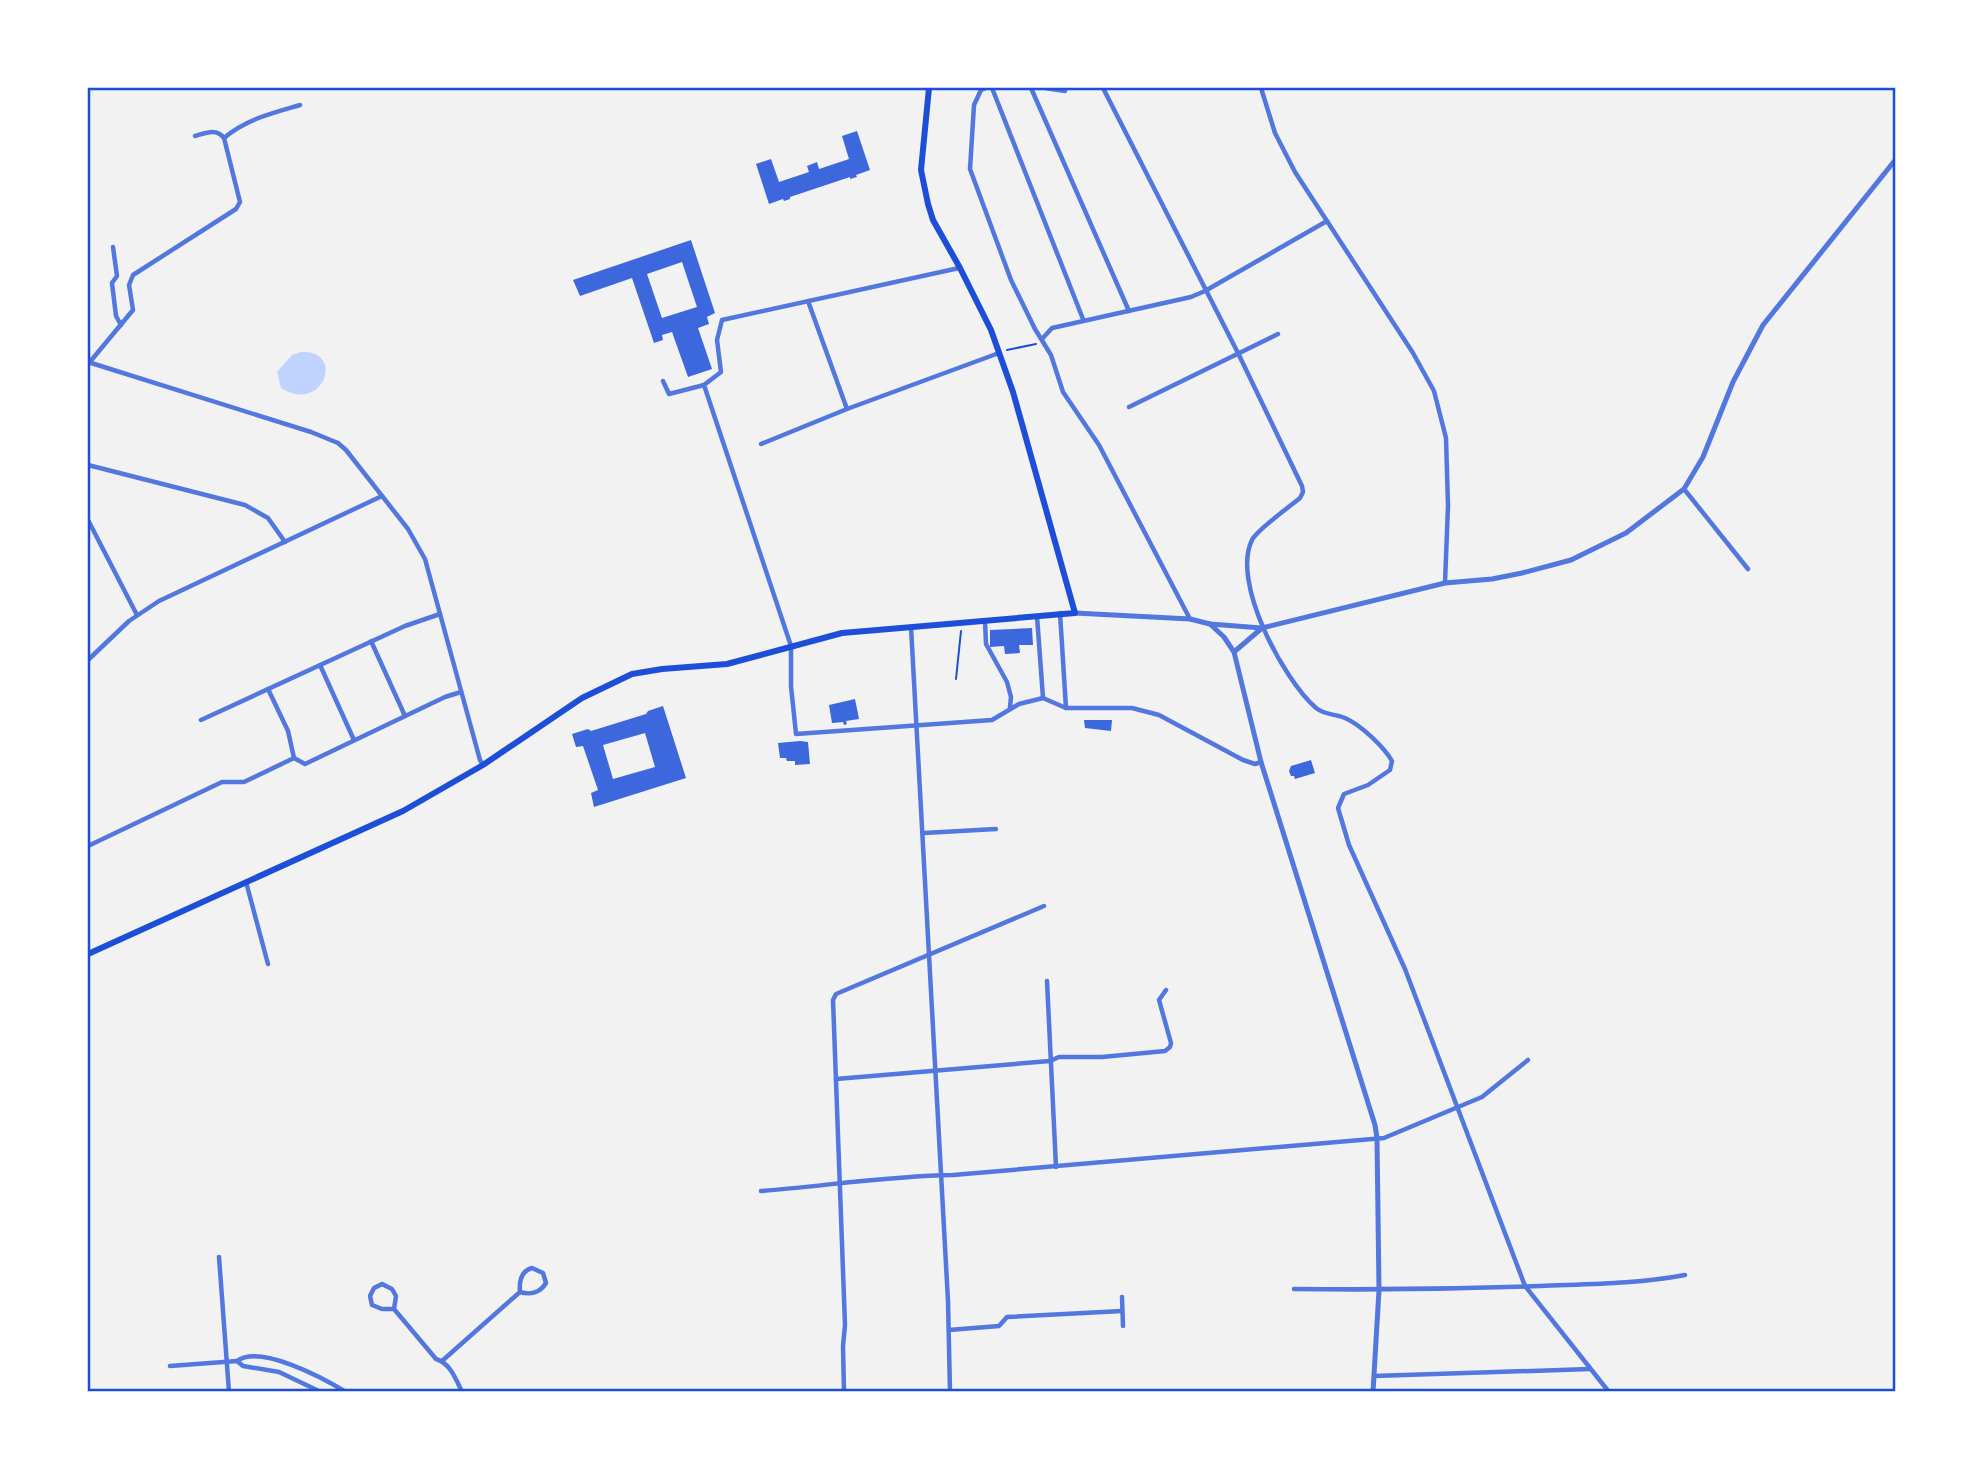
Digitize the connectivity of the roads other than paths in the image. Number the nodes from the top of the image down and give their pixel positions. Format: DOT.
graph roads {
  1 [pos="929,88"];
  2 [pos="986,88"];
  3 [pos="992,88"];
  4 [pos="1031,88"];
  5 [pos="1045,88"];
  6 [pos="1103,88"];
  7 [pos="1261,88"];
  8 [pos="1065,91"];
  9 [pos="300,105"];
  10 [pos="195,136"];
  11 [pos="224,138"];
  12 [pos="1895,159"];
  13 [pos="1327,221"];
  14 [pos="113,247"];
  15 [pos="960,268"];
  16 [pos="1205,291"];
  17 [pos="808,301"];
  18 [pos="1129,311"];
  19 [pos="1083,319"];
  20 [pos="121,326"];
  21 [pos="1278,334"];
  22 [pos="1042,339"];
  23 [pos="999,353"];
  24 [pos="1238,353"];
  25 [pos="88,363"];
  26 [pos="663,381"];
  27 [pos="704,385"];
  28 [pos="1129,407"];
  29 [pos="846,409"];
  30 [pos="761,444"];
  31 [pos="88,465"];
  32 [pos="1684,489"];
  33 [pos="382,496"];
  34 [pos="88,520"];
  35 [pos="285,542"];
  36 [pos="1748,569"];
  37 [pos="1445,583"];
  38 [pos="1059,613"];
  39 [pos="1075,613"];
  40 [pos="440,614"];
  41 [pos="137,615"];
  42 [pos="1037,615"];
  43 [pos="1190,618"];
  44 [pos="985,620"];
  45 [pos="1210,624"];
  46 [pos="911,626"];
  47 [pos="1262,628"];
  48 [pos="371,641"];
  49 [pos="791,646"];
  50 [pos="1234,652"];
  51 [pos="88,660"];
  52 [pos="320,665"];
  53 [pos="268,689"];
  54 [pos="461,692"];
  55 [pos="1043,698"];
  56 [pos="1010,708"];
  57 [pos="1066,708"];
  58 [pos="405,716"];
  59 [pos="201,720"];
  60 [pos="917,726"];
  61 [pos="354,740"];
  62 [pos="294,758"];
  63 [pos="1261,762"];
  64 [pos="483,765"];
  65 [pos="996,829"];
  66 [pos="924,833"];
  67 [pos="88,846"];
  68 [pos="246,882"];
  69 [pos="1044,906"];
  70 [pos="88,954"];
  71 [pos="930,954"];
  72 [pos="268,964"];
  73 [pos="1047,981"];
  74 [pos="1166,990"];
  75 [pos="1528,1060"];
  76 [pos="1050,1061"];
  77 [pos="936,1070"];
  78 [pos="835,1079"];
  79 [pos="1456,1107"];
  80 [pos="1377,1138"];
  81 [pos="1056,1167"];
  82 [pos="942,1175"];
  83 [pos="840,1183"];
  84 [pos="761,1191"];
  85 [pos="219,1257"];
  86 [pos="1685,1275"];
  87 [pos="1525,1286"];
  88 [pos="1294,1289"];
  89 [pos="1379,1290"];
  90 [pos="520,1292"];
  91 [pos="1122,1297"];
  92 [pos="394,1309"];
  93 [pos="1122,1311"];
  94 [pos="1123,1326"];
  95 [pos="949,1329"];
  96 [pos="442,1361"];
  97 [pos="227,1362"];
  98 [pos="237,1362"];
  99 [pos="170,1366"];
  100 [pos="298,1367"];
  101 [pos="1591,1369"];
  102 [pos="1374,1376"];
  103 [pos="293,1378"];
  104 [pos="229,1391"];
  105 [pos="321,1391"];
  106 [pos="346,1391"];
  107 [pos="462,1391"];
  108 [pos="844,1391"];
  109 [pos="950,1391"];
  110 [pos="1373,1391"];
  111 [pos="1609,1391"];
  1 -- 15 [label="main road"];
  2 -- 22 [label="street"];
  3 -- 19 [label="street"];
  4 -- 18 [label="street"];
  5 -- 8 [label="street"];
  6 -- 16 [label="street"];
  7 -- 13 [label="street"];
  9 -- 11 [label="street"];
  10 -- 11 [label="street"];
  11 -- 20 [label="street"];
  12 -- 32 [label="street"];
  13 -- 16 [label="street"];
  13 -- 37 [label="street"];
  14 -- 20 [label="street"];
  15 -- 17 [label="street"];
  15 -- 23 [label="main road"];
  16 -- 18 [label="street"];
  16 -- 24 [label="street"];
  17 -- 27 [label="street"];
  17 -- 29 [label="street"];
  18 -- 19 [label="street"];
  19 -- 22 [label="street"];
  20 -- 25 [label="street"];
  21 -- 24 [label="street"];
  22 -- 43 [label="street"];
  23 -- 29 [label="street"];
  23 -- 39 [label="main road"];
  24 -- 28 [label="street"];
  24 -- 47 [label="street"];
  25 -- 33 [label="street"];
  26 -- 27 [label="street"];
  27 -- 49 [label="street"];
  29 -- 30 [label="street"];
  31 -- 35 [label="street"];
  32 -- 36 [label="street"];
  32 -- 37 [label="street"];
  33 -- 35 [label="street"];
  33 -- 40 [label="street"];
  34 -- 41 [label="street"];
  35 -- 41 [label="street"];
  37 -- 47 [label="street"];
  38 -- 39 [label="main road"];
  38 -- 42 [label="main road"];
  38 -- 57 [label="street"];
  39 -- 43 [label="street"];
  40 -- 48 [label="street"];
  40 -- 54 [label="street"];
  41 -- 51 [label="street"];
  42 -- 44 [label="main road"];
  42 -- 55 [label="street"];
  43 -- 45 [label="street"];
  44 -- 46 [label="main road"];
  44 -- 56 [label="street"];
  45 -- 47 [label="street"];
  45 -- 50 [label="street"];
  46 -- 49 [label="main road"];
  46 -- 60 [label="street"];
  47 -- 50 [label="street"];
  47 -- 79 [label="street"];
  48 -- 52 [label="street"];
  48 -- 58 [label="street"];
  49 -- 60 [label="street"];
  49 -- 64 [label="main road"];
  50 -- 63 [label="street"];
  52 -- 53 [label="street"];
  52 -- 61 [label="street"];
  53 -- 59 [label="street"];
  53 -- 62 [label="street"];
  54 -- 58 [label="street"];
  54 -- 64 [label="street"];
  55 -- 56 [label="street"];
  55 -- 57 [label="street"];
  56 -- 60 [label="street"];
  57 -- 63 [label="street"];
  58 -- 61 [label="street"];
  60 -- 66 [label="street"];
  61 -- 62 [label="street"];
  62 -- 67 [label="street"];
  63 -- 80 [label="street"];
  64 -- 68 [label="main road"];
  65 -- 66 [label="street"];
  66 -- 71 [label="street"];
  68 -- 70 [label="main road"];
  68 -- 72 [label="street"];
  69 -- 71 [label="street"];
  71 -- 77 [label="street"];
  71 -- 78 [label="street"];
  73 -- 76 [label="street"];
  74 -- 76 [label="street"];
  75 -- 79 [label="street"];
  76 -- 77 [label="street"];
  76 -- 81 [label="street"];
  77 -- 78 [label="street"];
  77 -- 82 [label="street"];
  78 -- 83 [label="street"];
  79 -- 80 [label="street"];
  79 -- 87 [label="street"];
  80 -- 81 [label="street"];
  80 -- 89 [label="street"];
  81 -- 82 [label="street"];
  82 -- 83 [label="street"];
  82 -- 95 [label="street"];
  83 -- 84 [label="street"];
  83 -- 108 [label="street"];
  85 -- 97 [label="street"];
  86 -- 87 [label="street"];
  87 -- 89 [label="street"];
  87 -- 101 [label="street"];
  88 -- 89 [label="street"];
  89 -- 102 [label="street"];
  90 -- 90 [label="street"];
  90 -- 96 [label="street"];
  91 -- 93 [label="street"];
  92 -- 92 [label="street"];
  92 -- 96 [label="street"];
  93 -- 94 [label="street"];
  93 -- 95 [label="street"];
  95 -- 109 [label="street"];
  96 -- 107 [label="street"];
  97 -- 98 [label="street"];
  97 -- 99 [label="street"];
  97 -- 104 [label="street"];
  98 -- 100 [label="street"];
  98 -- 103 [label="street"];
  100 -- 103 [label="street"];
  100 -- 106 [label="street"];
  101 -- 102 [label="street"];
  101 -- 111 [label="street"];
  102 -- 110 [label="street"];
  103 -- 105 [label="street"];
}
